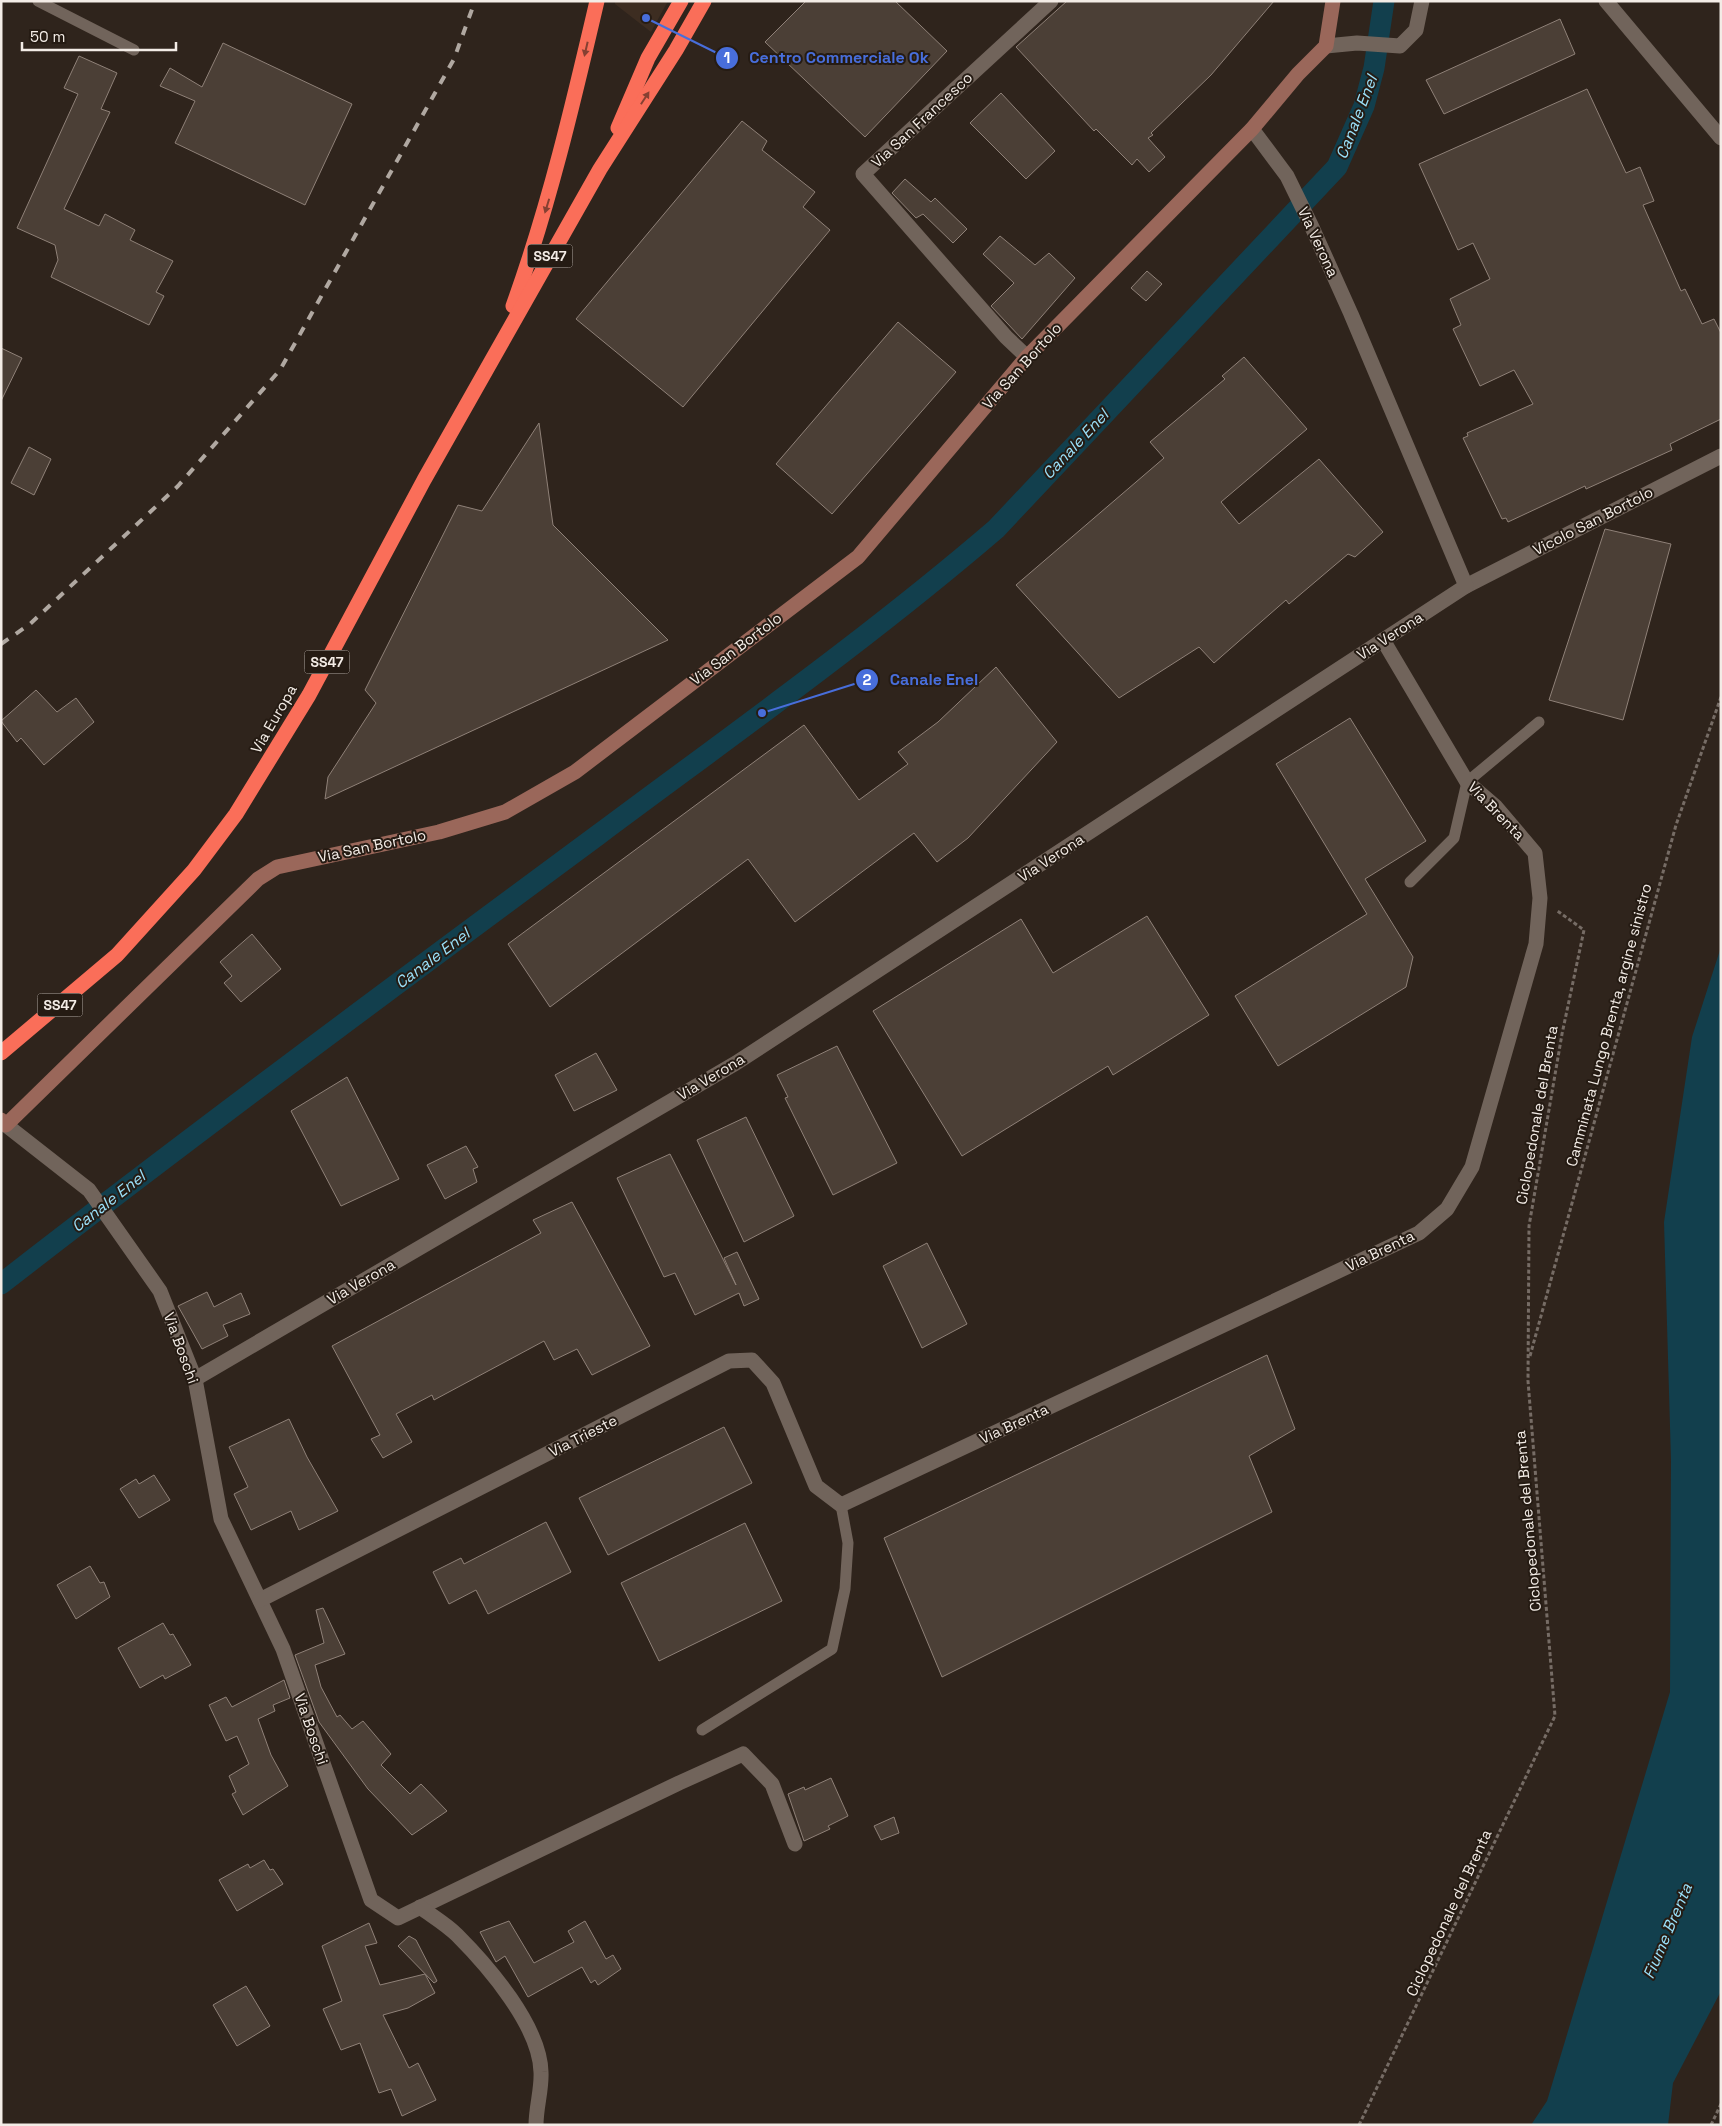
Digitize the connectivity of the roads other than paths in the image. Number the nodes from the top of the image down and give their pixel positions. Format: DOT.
graph roads {
  1 [pos="38,1"];
  2 [pos="597,1"];
  3 [pos="681,1"];
  4 [pos="704,1"];
  5 [pos="1051,1"];
  6 [pos="1332,1"];
  7 [pos="1422,1"];
  8 [pos="1606,1"];
  9 [pos="1326,46"];
  10 [pos="134,50"];
  11 [pos="1252,129"];
  12 [pos="1721,138"];
  13 [pos="600,169"];
  14 [pos="500,344"];
  15 [pos="1026,357"];
  16 [pos="1721,456"];
  17 [pos="1466,586"];
  18 [pos="1383,640"];
  19 [pos="1539,722"];
  20 [pos="1466,782"];
  21 [pos="1410,882"];
  22 [pos="1,1053"];
  23 [pos="4,1123"];
  24 [pos="195,1379"];
  25 [pos="841,1505"];
  26 [pos="260,1600"];
  27 [pos="702,1730"];
  28 [pos="796,1844"];
  29 [pos="420,1907"];
  30 [pos="536,2125"];
  1 -- 10 [label="lane"];
  2 -- 14 [label="highway, one-way"];
  3 -- 13 [label="highway, SS47"];
  13 -- 4 [label="highway, SS47, one-way"];
  5 -- 15 [label="street, Via San Francesco"];
  6 -- 9 [label="street"];
  7 -- 9 [label="street"];
  8 -- 12 [label="street"];
  9 -- 11 [label="street, Via San Bortolo"];
  11 -- 15 [label="street, Via San Bortolo"];
  11 -- 17 [label="street, Via Verona"];
  13 -- 14 [label="highway, SS47"];
  14 -- 22 [label="highway, Via Europa / SS47"];
  15 -- 23 [label="street, Via San Bortolo"];
  16 -- 17 [label="street, Vicolo San Bortolo"];
  17 -- 18 [label="street, Via Verona"];
  18 -- 20 [label="street, Via Brenta"];
  18 -- 24 [label="street, Via Verona"];
  19 -- 20 [label="lane"];
  20 -- 21 [label="lane"];
  20 -- 25 [label="street, Via Brenta"];
  23 -- 24 [label="street, Via Boschi"];
  24 -- 26 [label="street, Via Boschi"];
  25 -- 26 [label="street, Via Trieste"];
  25 -- 27 [label="lane"];
  26 -- 29 [label="street, Via Boschi"];
  28 -- 29 [label="street, Via Boschi"];
  29 -- 30 [label="street"];
}
